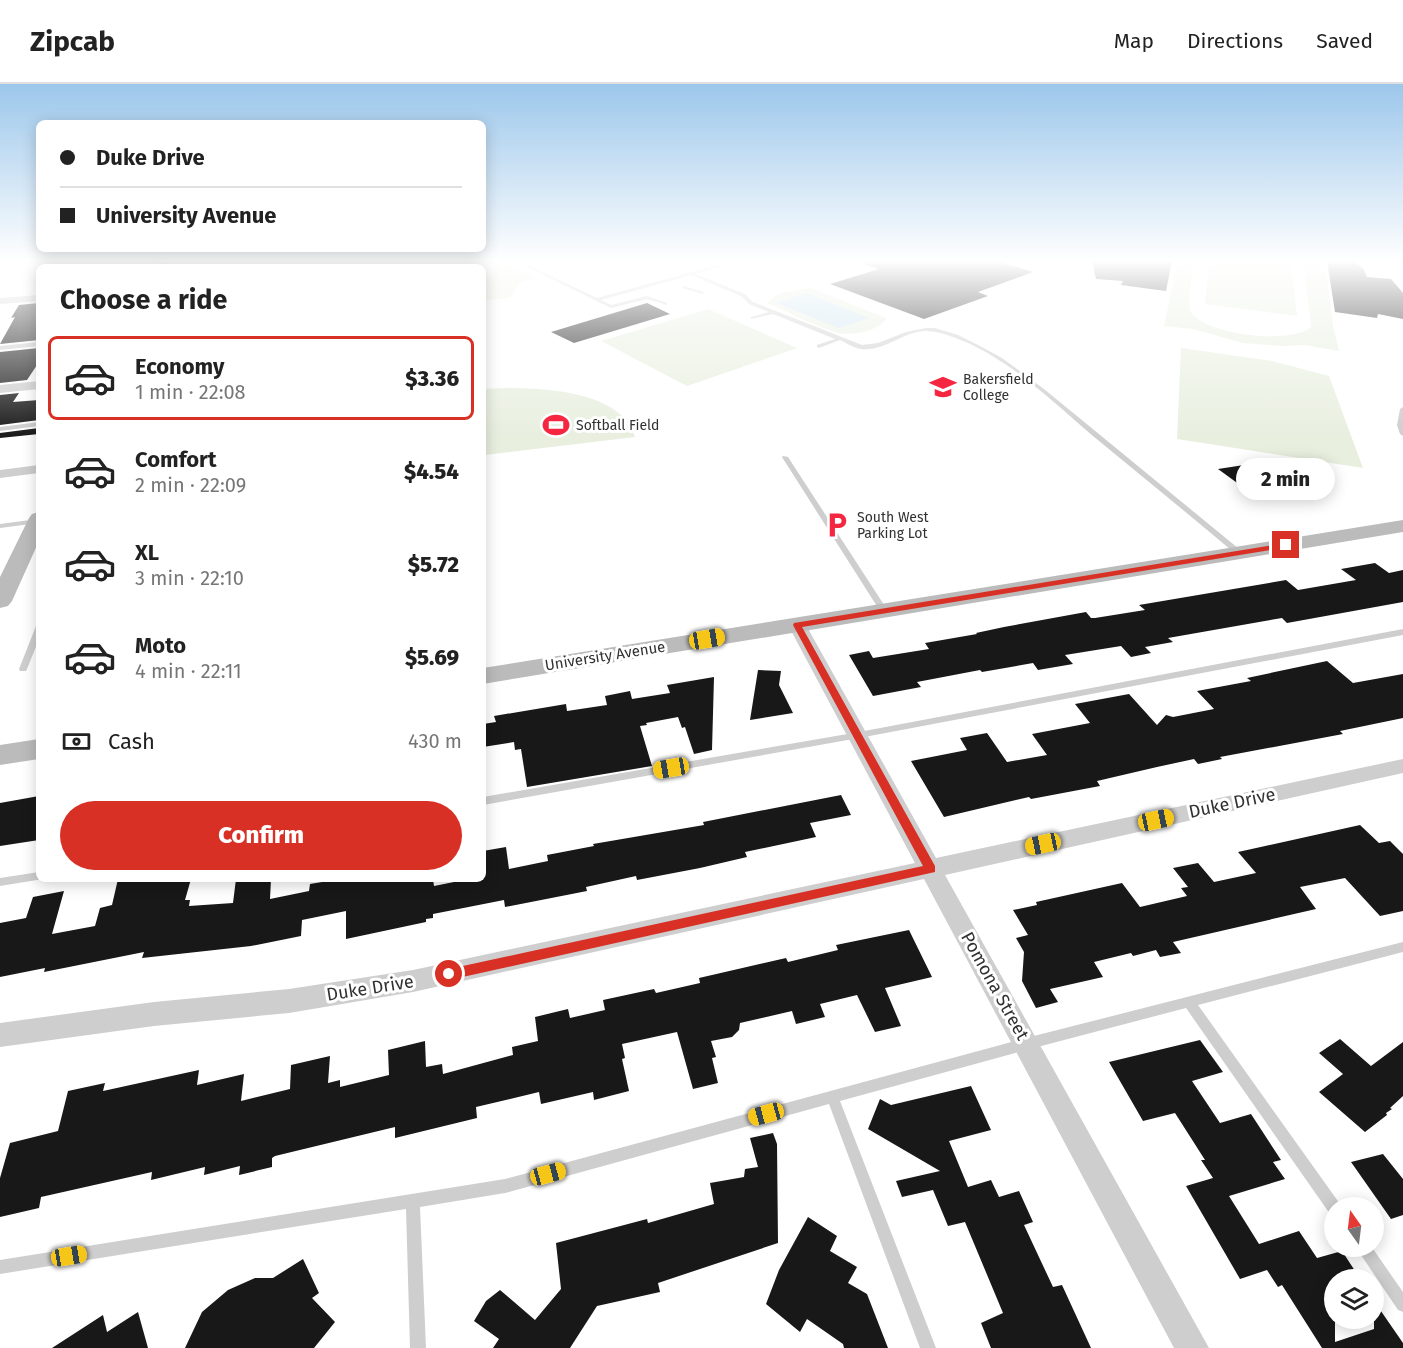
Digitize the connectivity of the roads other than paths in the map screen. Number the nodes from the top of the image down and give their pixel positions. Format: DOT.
graph roads {
  1 [pos="793,320"];
  2 [pos="839,339"];
  3 [pos="36,344"];
  4 [pos="819,346"];
  5 [pos="0,348"];
  6 [pos="36,385"];
  7 [pos="0,389"];
  8 [pos="1403,409"];
  9 [pos="36,424"];
  10 [pos="0,429"];
  11 [pos="1403,434"];
  12 [pos="785,457"];
  13 [pos="36,469"];
  14 [pos="0,474"];
  15 [pos="36,520"];
  16 [pos="36,524"];
  17 [pos="0,526"];
  18 [pos="1403,526"];
  19 [pos="1240,553"];
  20 [pos="2,592"];
  21 [pos="884,611"];
  22 [pos="797,625"];
  23 [pos="1403,632"];
  24 [pos="36,636"];
  25 [pos="23,669"];
  26 [pos="486,676"];
  27 [pos="859,735"];
  28 [pos="36,749"];
  29 [pos="0,755"];
  30 [pos="1403,766"];
  31 [pos="486,800"];
  32 [pos="931,869"];
  33 [pos="36,876"];
  34 [pos="0,882"];
  35 [pos="1403,947"];
  36 [pos="1189,1002"];
  37 [pos="0,1035"];
  38 [pos="1026,1044"];
  39 [pos="832,1096"];
  40 [pos="1327,1197"];
  41 [pos="413,1200"];
  42 [pos="1370,1257"];
  43 [pos="0,1267"];
  44 [pos="1403,1305"];
  45 [pos="418,1348"];
  46 [pos="928,1348"];
  47 [pos="1192,1348"];
  1 -- 2 [label="lane"];
  2 -- 4 [label="lane"];
  2 -- 19 [label="lane"];
  3 -- 5 [label="lane"];
  6 -- 7 [label="street"];
  8 -- 11 [label="lane"];
  9 -- 10 [label="lane"];
  12 -- 21 [label="lane"];
  13 -- 14 [label="street"];
  15 -- 17 [label="lane"];
  16 -- 20 [label="street"];
  18 -- 19 [label="street, University Avenue"];
  19 -- 21 [label="street, University Avenue"];
  21 -- 22 [label="street, University Avenue"];
  22 -- 26 [label="street, University Avenue"];
  22 -- 27 [label="street, Pomona Street"];
  23 -- 27 [label="lane"];
  24 -- 25 [label="lane"];
  27 -- 31 [label="lane"];
  27 -- 32 [label="street, Pomona Street"];
  28 -- 29 [label="street"];
  30 -- 32 [label="street, Duke Drive"];
  32 -- 37 [label="street, Duke Drive"];
  32 -- 38 [label="street, Pomona Street"];
  33 -- 34 [label="lane"];
  35 -- 36 [label="lane"];
  36 -- 38 [label="lane"];
  36 -- 40 [label="lane"];
  38 -- 39 [label="lane"];
  38 -- 47 [label="street, Pomona Street"];
  39 -- 41 [label="lane"];
  39 -- 46 [label="lane"];
  41 -- 43 [label="lane"];
  41 -- 45 [label="lane"];
  42 -- 44 [label="lane"];
}
